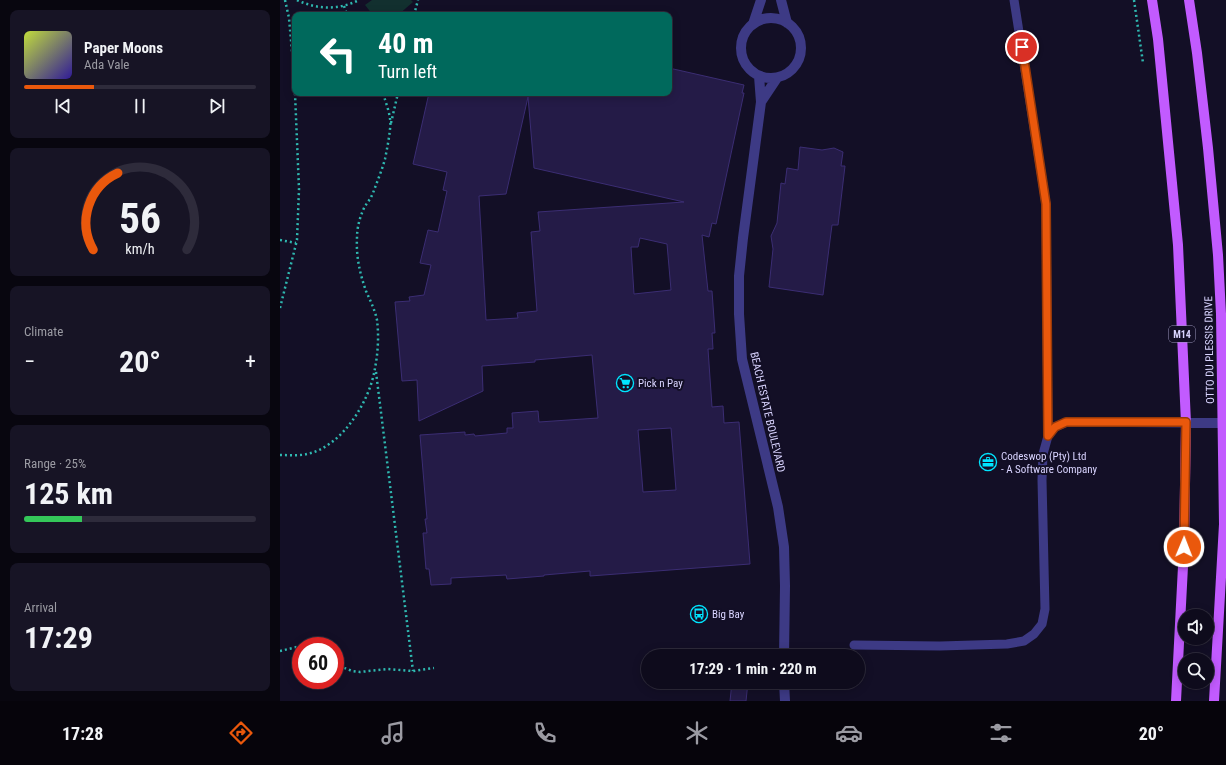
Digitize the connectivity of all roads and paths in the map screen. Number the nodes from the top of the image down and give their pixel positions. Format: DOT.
graph roads {
  1 [pos="285,0"];
  2 [pos="297,0"];
  3 [pos="359,0"];
  4 [pos="418,0"];
  5 [pos="761,0"];
  6 [pos="781,0"];
  7 [pos="1014,0"];
  8 [pos="1134,0"];
  9 [pos="1152,0"];
  10 [pos="1189,0"];
  11 [pos="344,6"];
  12 [pos="345,12"];
  13 [pos="415,12"];
  14 [pos="787,23"];
  15 [pos="753,24"];
  16 [pos="292,52"];
  17 [pos="1144,70"];
  18 [pos="759,76"];
  19 [pos="777,78"];
  20 [pos="296,96"];
  21 [pos="384,96"];
  22 [pos="397,96"];
  23 [pos="761,102"];
  24 [pos="391,125"];
  25 [pos="280,240"];
  26 [pos="296,243"];
  27 [pos="280,308"];
  28 [pos="375,369"];
  29 [pos="1186,422"];
  30 [pos="1224,423"];
  31 [pos="1048,436"];
  32 [pos="280,455"];
  33 [pos="854,645"];
  34 [pos="292,648"];
  35 [pos="784,649"];
  36 [pos="280,651"];
  37 [pos="344,668"];
  38 [pos="434,668"];
  39 [pos="412,671"];
  40 [pos="784,689"];
  41 [pos="785,701"];
  42 [pos="1176,701"];
  43 [pos="1214,701"];
  1 -- 16 [label="path"];
  2 -- 11 [label="path"];
  3 -- 11 [label="path"];
  4 -- 13 [label="path"];
  5 -- 15 [label="street"];
  6 -- 14 [label="street"];
  7 -- 31 [label="lane"];
  8 -- 17 [label="path"];
  9 -- 29 [label="main road, M14"];
  10 -- 30 [label="main road, OTTO DU PLESSIS DRIVE"];
  11 -- 12 [label="path"];
  14 -- 15 [label="street"];
  14 -- 19 [label="street"];
  15 -- 18 [label="street"];
  18 -- 19 [label="street"];
  18 -- 23 [label="street, BEACH ESTATE BOULEVARD"];
  19 -- 23 [label="street, BEACH ESTATE BOULEVARD"];
  20 -- 26 [label="path"];
  21 -- 24 [label="path"];
  22 -- 24 [label="path"];
  23 -- 35 [label="street, BEACH ESTATE BOULEVARD"];
  24 -- 28 [label="path"];
  25 -- 26 [label="path"];
  26 -- 27 [label="path"];
  28 -- 32 [label="path"];
  28 -- 39 [label="path"];
  29 -- 30 [label="street"];
  29 -- 31 [label="lane"];
  29 -- 42 [label="main road, M14"];
  30 -- 43 [label="main road, OTTO DU PLESSIS DRIVE"];
  31 -- 33 [label="lane"];
  34 -- 36 [label="path"];
  37 -- 39 [label="path"];
  38 -- 39 [label="path"];
  40 -- 41 [label="street"];
}
